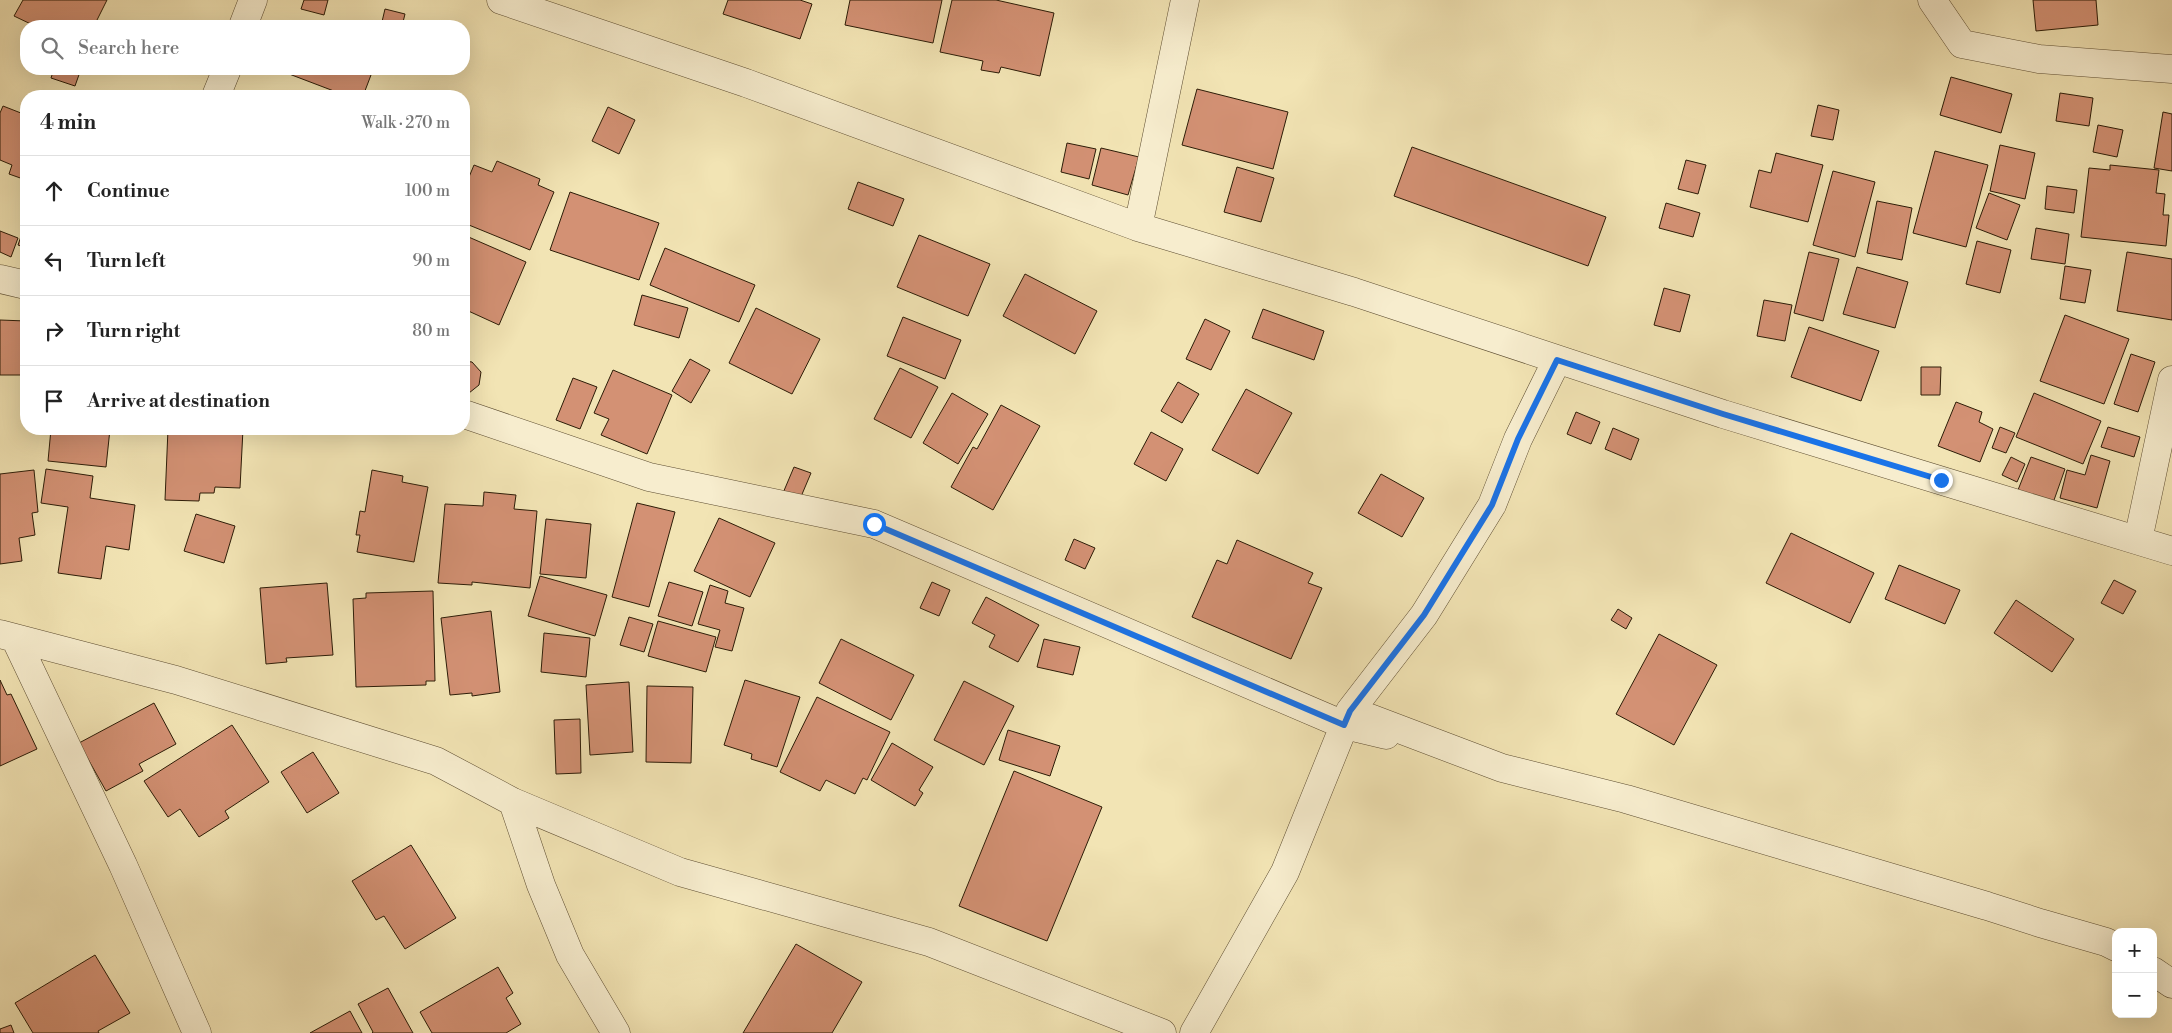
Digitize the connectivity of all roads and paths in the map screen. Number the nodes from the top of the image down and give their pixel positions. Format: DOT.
graph roads {
  1 [pos="253,0"];
  2 [pos="502,0"];
  3 [pos="1185,0"];
  4 [pos="1931,0"];
  5 [pos="245,20"];
  6 [pos="2172,69"];
  7 [pos="225,75"];
  8 [pos="218,90"];
  9 [pos="1138,227"];
  10 [pos="0,279"];
  11 [pos="20,284"];
  12 [pos="1557,360"];
  13 [pos="2172,380"];
  14 [pos="470,416"];
  15 [pos="2138,540"];
  16 [pos="2172,551"];
  17 [pos="8,636"];
  18 [pos="1347,718"];
  19 [pos="1386,735"];
  20 [pos="513,802"];
  21 [pos="2112,945"];
  22 [pos="2156,973"];
  23 [pos="2172,984"];
  24 [pos="197,1033"];
  25 [pos="616,1033"];
  26 [pos="1162,1033"];
  27 [pos="1194,1033"];
  1 -- 5 [label="street"];
  2 -- 9 [label="street"];
  3 -- 9 [label="street"];
  4 -- 6 [label="street"];
  7 -- 8 [label="street"];
  9 -- 12 [label="street"];
  10 -- 11 [label="street"];
  12 -- 15 [label="street"];
  12 -- 18 [label="street"];
  13 -- 15 [label="street"];
  14 -- 18 [label="street"];
  15 -- 16 [label="street"];
  17 -- 20 [label="street"];
  17 -- 24 [label="street"];
  18 -- 19 [label="street"];
  18 -- 21 [label="street"];
  18 -- 27 [label="street"];
  20 -- 25 [label="street"];
  20 -- 26 [label="street"];
  22 -- 23 [label="street"];
}
